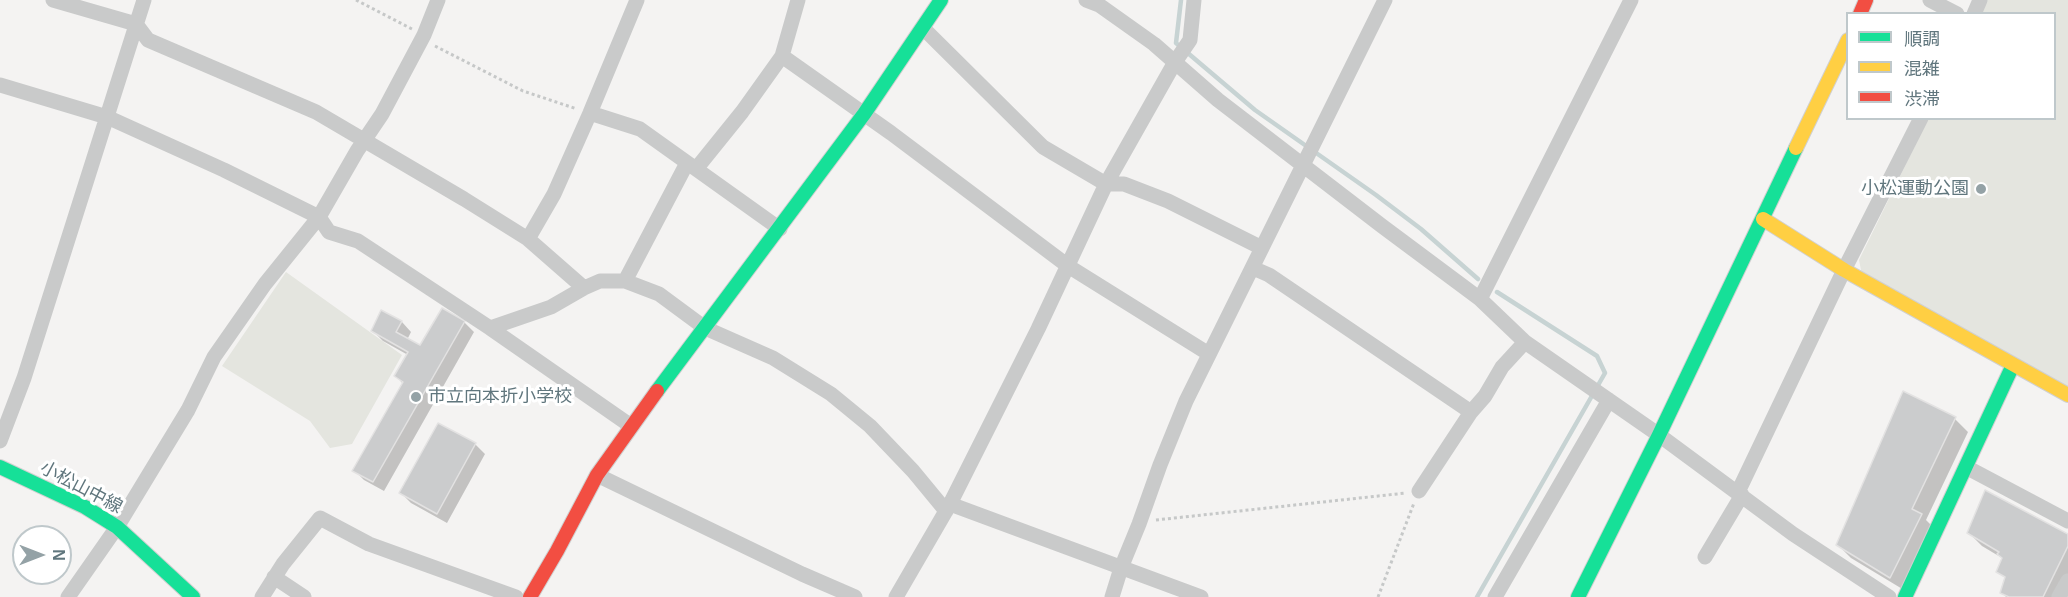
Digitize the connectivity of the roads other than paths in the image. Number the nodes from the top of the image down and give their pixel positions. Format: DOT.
graph roads {
  1 [pos="53,0"];
  2 [pos="144,0"];
  3 [pos="438,0"];
  4 [pos="637,0"];
  5 [pos="798,0"];
  6 [pos="941,0"];
  7 [pos="1086,0"];
  8 [pos="1194,0"];
  9 [pos="1385,0"];
  10 [pos="1631,0"];
  11 [pos="1930,0"];
  12 [pos="1953,12"];
  13 [pos="136,24"];
  14 [pos="923,28"];
  15 [pos="1846,44"];
  16 [pos="782,56"];
  17 [pos="1177,59"];
  18 [pos="0,86"];
  19 [pos="590,113"];
  20 [pos="864,114"];
  21 [pos="106,117"];
  22 [pos="1920,120"];
  23 [pos="364,141"];
  24 [pos="1305,160"];
  25 [pos="691,166"];
  26 [pos="1106,184"];
  27 [pos="319,217"];
  28 [pos="1763,219"];
  29 [pos="780,230"];
  30 [pos="528,240"];
  31 [pos="1262,248"];
  32 [pos="1068,266"];
  33 [pos="1253,268"];
  34 [pos="1844,270"];
  35 [pos="625,281"];
  36 [pos="584,288"];
  37 [pos="1480,299"];
  38 [pos="490,328"];
  39 [pos="705,328"];
  40 [pos="1525,342"];
  41 [pos="1209,354"];
  42 [pos="2013,365"];
  43 [pos="2068,395"];
  44 [pos="1606,398"];
  45 [pos="1471,412"];
  46 [pos="631,426"];
  47 [pos="1659,435"];
  48 [pos="0,441"];
  49 [pos="0,467"];
  50 [pos="1966,467"];
  51 [pos="597,475"];
  52 [pos="1419,491"];
  53 [pos="1740,493"];
  54 [pos="948,507"];
  55 [pos="2068,521"];
  56 [pos="117,527"];
  57 [pos="1705,557"];
  58 [pos="1121,568"];
  59 [pos="274,577"];
  60 [pos="2068,581"];
  61 [pos="68,597"];
  62 [pos="193,597"];
  63 [pos="262,597"];
  64 [pos="304,597"];
  65 [pos="516,597"];
  66 [pos="530,597"];
  67 [pos="855,597"];
  68 [pos="896,597"];
  69 [pos="1112,597"];
  70 [pos="1201,597"];
  71 [pos="1495,597"];
  72 [pos="1578,597"];
  73 [pos="1889,597"];
  74 [pos="1905,597"];
  75 [pos="2060,597"];
  1 -- 13 [label="street"];
  2 -- 13 [label="street"];
  3 -- 23 [label="street"];
  4 -- 19 [label="street"];
  5 -- 16 [label="street"];
  6 -- 14 [label="street"];
  7 -- 17 [label="street"];
  8 -- 17 [label="street"];
  9 -- 24 [label="street"];
  10 -- 37 [label="street"];
  11 -- 12 [label="street"];
  13 -- 21 [label="street"];
  13 -- 23 [label="street"];
  14 -- 20 [label="street"];
  14 -- 26 [label="street"];
  15 -- 28 [label="street"];
  16 -- 20 [label="street"];
  16 -- 25 [label="street"];
  17 -- 24 [label="street"];
  17 -- 26 [label="street"];
  18 -- 21 [label="street"];
  19 -- 25 [label="street"];
  19 -- 30 [label="street"];
  20 -- 29 [label="street"];
  20 -- 32 [label="street"];
  21 -- 27 [label="street"];
  21 -- 48 [label="street"];
  22 -- 34 [label="street"];
  23 -- 27 [label="street"];
  23 -- 30 [label="street"];
  24 -- 31 [label="street"];
  24 -- 37 [label="street"];
  25 -- 29 [label="street"];
  25 -- 35 [label="street"];
  26 -- 31 [label="street"];
  26 -- 32 [label="street"];
  27 -- 38 [label="street"];
  27 -- 56 [label="street"];
  28 -- 34 [label="street"];
  28 -- 47 [label="street"];
  29 -- 39 [label="street"];
  30 -- 36 [label="street"];
  31 -- 33 [label="street"];
  32 -- 41 [label="street"];
  32 -- 54 [label="street"];
  33 -- 41 [label="street"];
  33 -- 45 [label="street"];
  34 -- 42 [label="street"];
  34 -- 53 [label="street"];
  35 -- 36 [label="street"];
  35 -- 39 [label="street"];
  36 -- 38 [label="street"];
  37 -- 40 [label="street"];
  38 -- 46 [label="street"];
  39 -- 46 [label="street"];
  39 -- 54 [label="street"];
  40 -- 44 [label="street"];
  40 -- 45 [label="street"];
  41 -- 58 [label="street"];
  42 -- 43 [label="street"];
  42 -- 50 [label="street"];
  44 -- 47 [label="street"];
  44 -- 71 [label="street"];
  45 -- 52 [label="street"];
  46 -- 51 [label="street"];
  47 -- 53 [label="street"];
  47 -- 72 [label="street"];
  49 -- 56 [label="street, 小松山中線"];
  50 -- 55 [label="street"];
  50 -- 74 [label="street"];
  51 -- 66 [label="street"];
  51 -- 67 [label="street"];
  53 -- 57 [label="street"];
  53 -- 73 [label="street"];
  54 -- 58 [label="street"];
  54 -- 68 [label="street"];
  56 -- 61 [label="street"];
  56 -- 62 [label="street, 小松山中線"];
  58 -- 69 [label="street"];
  58 -- 70 [label="street"];
  59 -- 63 [label="street"];
  59 -- 64 [label="street"];
  59 -- 65 [label="street"];
  60 -- 75 [label="street"];
}
